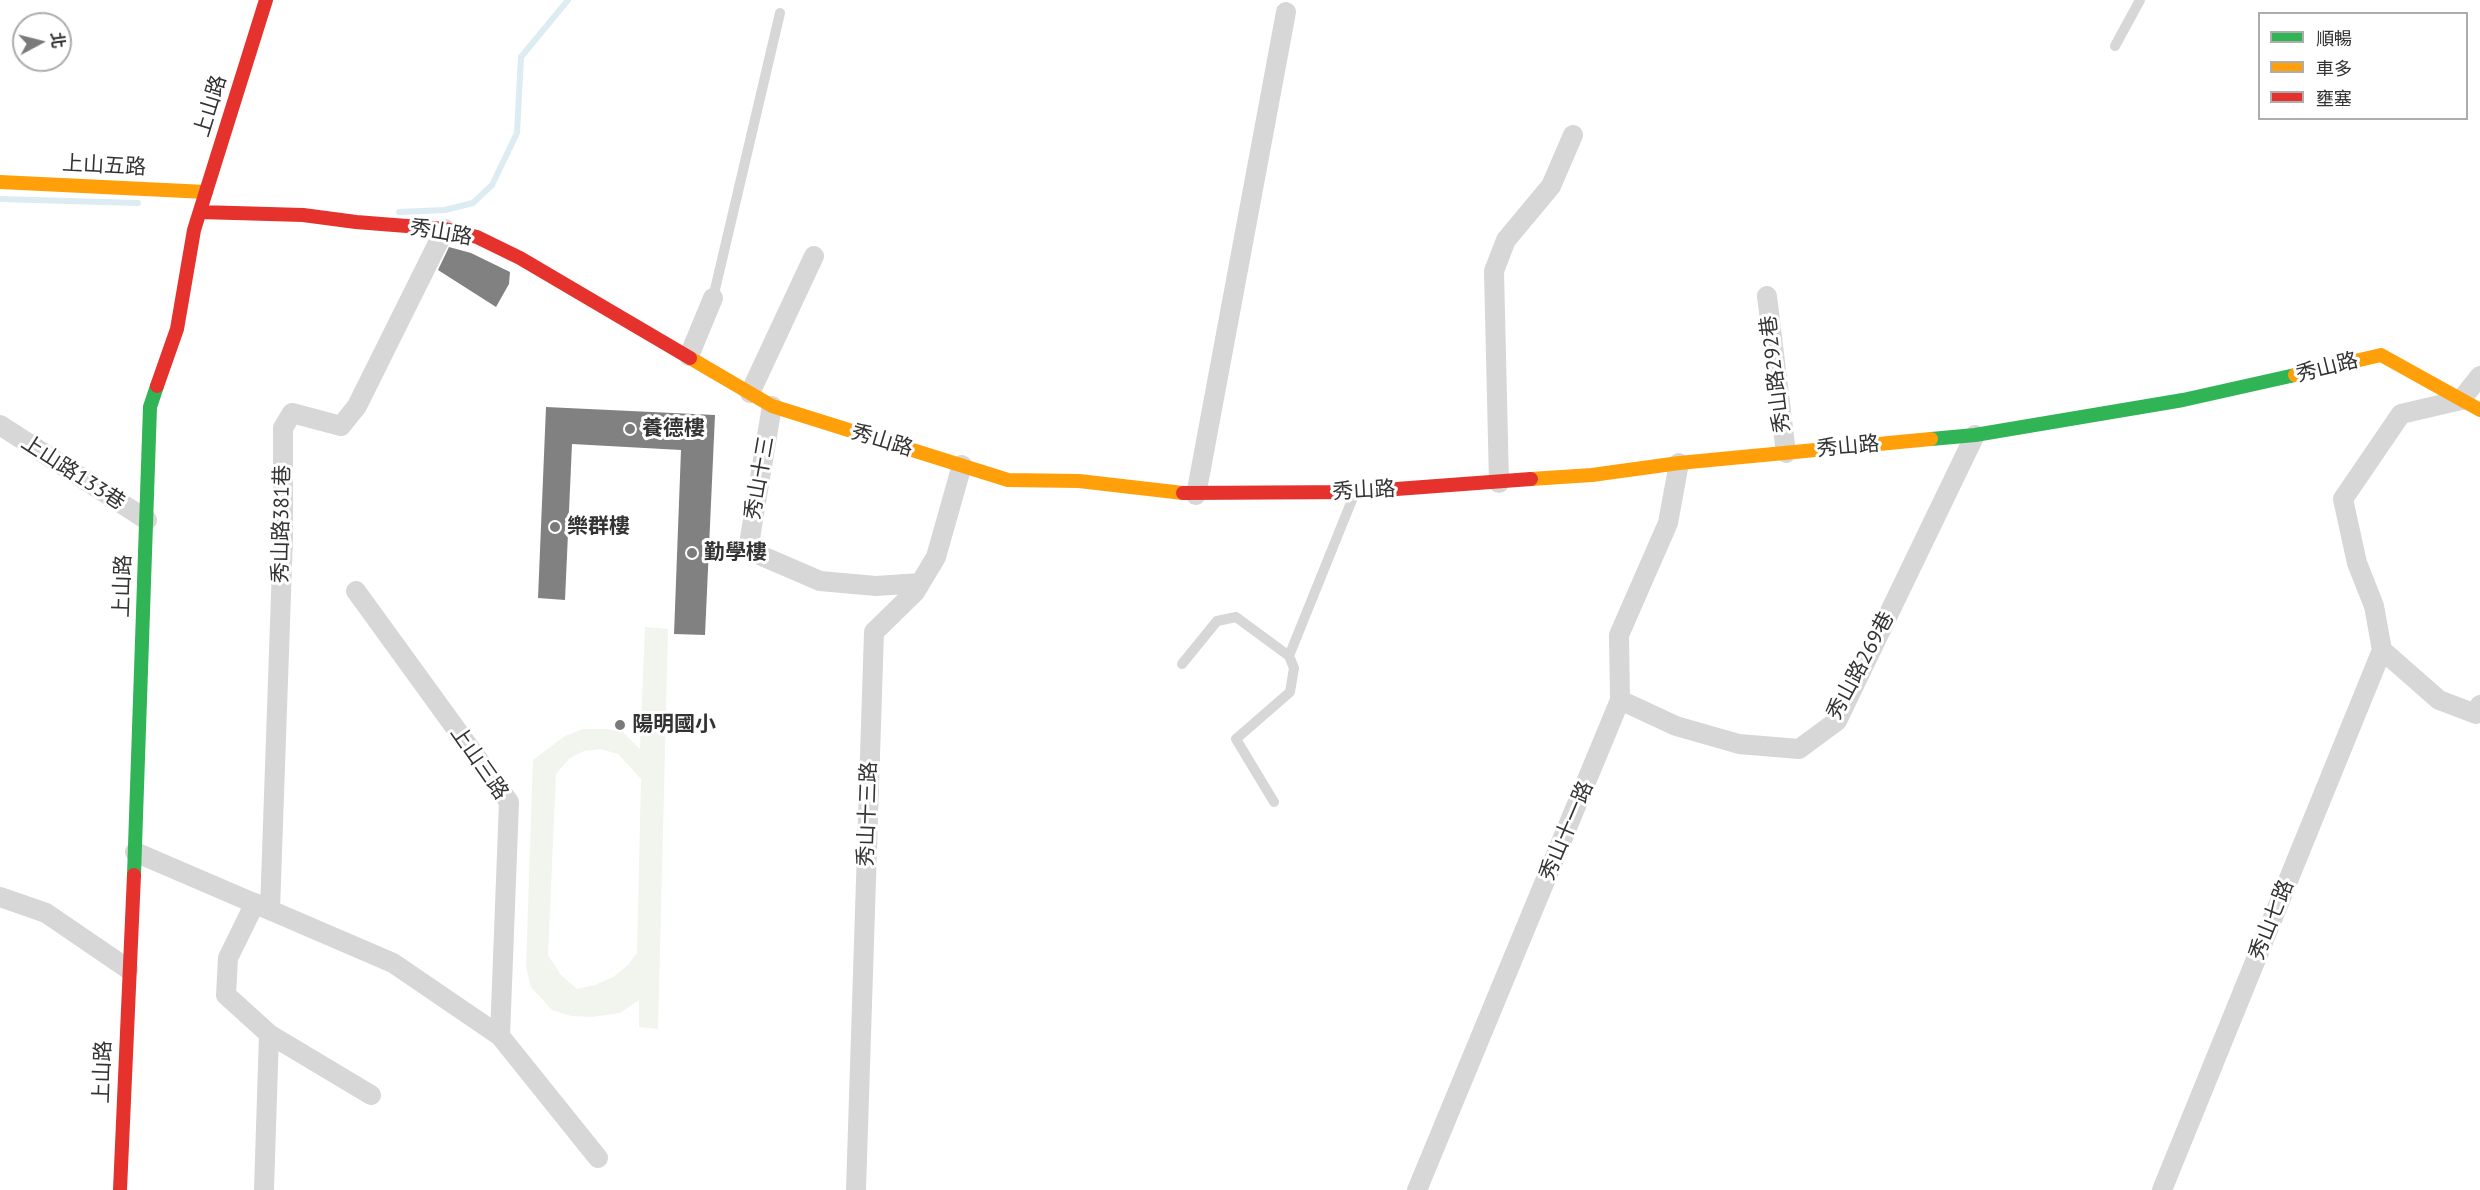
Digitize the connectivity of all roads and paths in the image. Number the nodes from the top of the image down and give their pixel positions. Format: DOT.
graph roads {
  1 [pos="266,0"];
  2 [pos="2140,0"];
  3 [pos="1284,6"];
  4 [pos="780,13"];
  5 [pos="2115,46"];
  6 [pos="1574,135"];
  7 [pos="0,183"];
  8 [pos="203,203"];
  9 [pos="445,229"];
  10 [pos="814,256"];
  11 [pos="1767,296"];
  12 [pos="713,298"];
  13 [pos="689,356"];
  14 [pos="2480,376"];
  15 [pos="750,393"];
  16 [pos="2461,400"];
  17 [pos="772,406"];
  18 [pos="2480,410"];
  19 [pos="0,425"];
  20 [pos="1975,435"];
  21 [pos="1786,453"];
  22 [pos="1678,463"];
  23 [pos="962,465"];
  24 [pos="1499,483"];
  25 [pos="1356,492"];
  26 [pos="1196,495"];
  27 [pos="147,520"];
  28 [pos="920,583"];
  29 [pos="356,591"];
  30 [pos="2382,650"];
  31 [pos="1289,657"];
  32 [pos="1182,664"];
  33 [pos="1620,700"];
  34 [pos="2480,705"];
  35 [pos="1275,801"];
  36 [pos="135,852"];
  37 [pos="0,897"];
  38 [pos="262,907"];
  39 [pos="128,969"];
  40 [pos="270,1034"];
  41 [pos="500,1036"];
  42 [pos="371,1095"];
  43 [pos="598,1158"];
  44 [pos="120,1190"];
  45 [pos="264,1190"];
  46 [pos="856,1190"];
  47 [pos="1417,1190"];
  48 [pos="2163,1190"];
  1 -- 8 [label="street, 上山路"];
  2 -- 5 [label="lane"];
  3 -- 26 [label="street"];
  4 -- 12 [label="lane"];
  6 -- 24 [label="street"];
  7 -- 8 [label="street, 上山五路"];
  8 -- 9 [label="street, 秀山路"];
  8 -- 27 [label="street, 上山路"];
  9 -- 13 [label="street, 秀山路"];
  9 -- 38 [label="street, 秀山路381巷"];
  10 -- 15 [label="street"];
  11 -- 21 [label="street, 秀山路292巷"];
  12 -- 13 [label="street"];
  13 -- 15 [label="street, 秀山路"];
  14 -- 16 [label="street"];
  15 -- 17 [label="street, 秀山路"];
  16 -- 18 [label="street, 秀山路"];
  16 -- 20 [label="street, 秀山路"];
  16 -- 30 [label="street"];
  17 -- 23 [label="street, 秀山路"];
  17 -- 28 [label="street, 秀山十三"];
  19 -- 27 [label="street, 上山路133巷"];
  20 -- 21 [label="street, 秀山路"];
  20 -- 33 [label="street, 秀山路269巷"];
  21 -- 22 [label="street, 秀山路"];
  22 -- 24 [label="street, 秀山路"];
  22 -- 33 [label="street, 秀山十一路"];
  23 -- 26 [label="street, 秀山路"];
  23 -- 28 [label="street, 秀山十三路"];
  24 -- 25 [label="street, 秀山路"];
  25 -- 26 [label="street, 秀山路"];
  25 -- 31 [label="lane"];
  27 -- 36 [label="street, 上山路"];
  28 -- 46 [label="street, 秀山十三路"];
  29 -- 41 [label="street, 上山三路"];
  30 -- 34 [label="street"];
  30 -- 48 [label="street, 秀山七路"];
  31 -- 32 [label="lane"];
  31 -- 35 [label="lane"];
  33 -- 47 [label="street, 秀山十一路"];
  36 -- 38 [label="street"];
  36 -- 39 [label="street, 上山路"];
  37 -- 39 [label="street"];
  38 -- 40 [label="street"];
  38 -- 41 [label="street"];
  39 -- 44 [label="street, 上山路"];
  40 -- 42 [label="street"];
  40 -- 45 [label="street"];
  41 -- 43 [label="street"];
}
